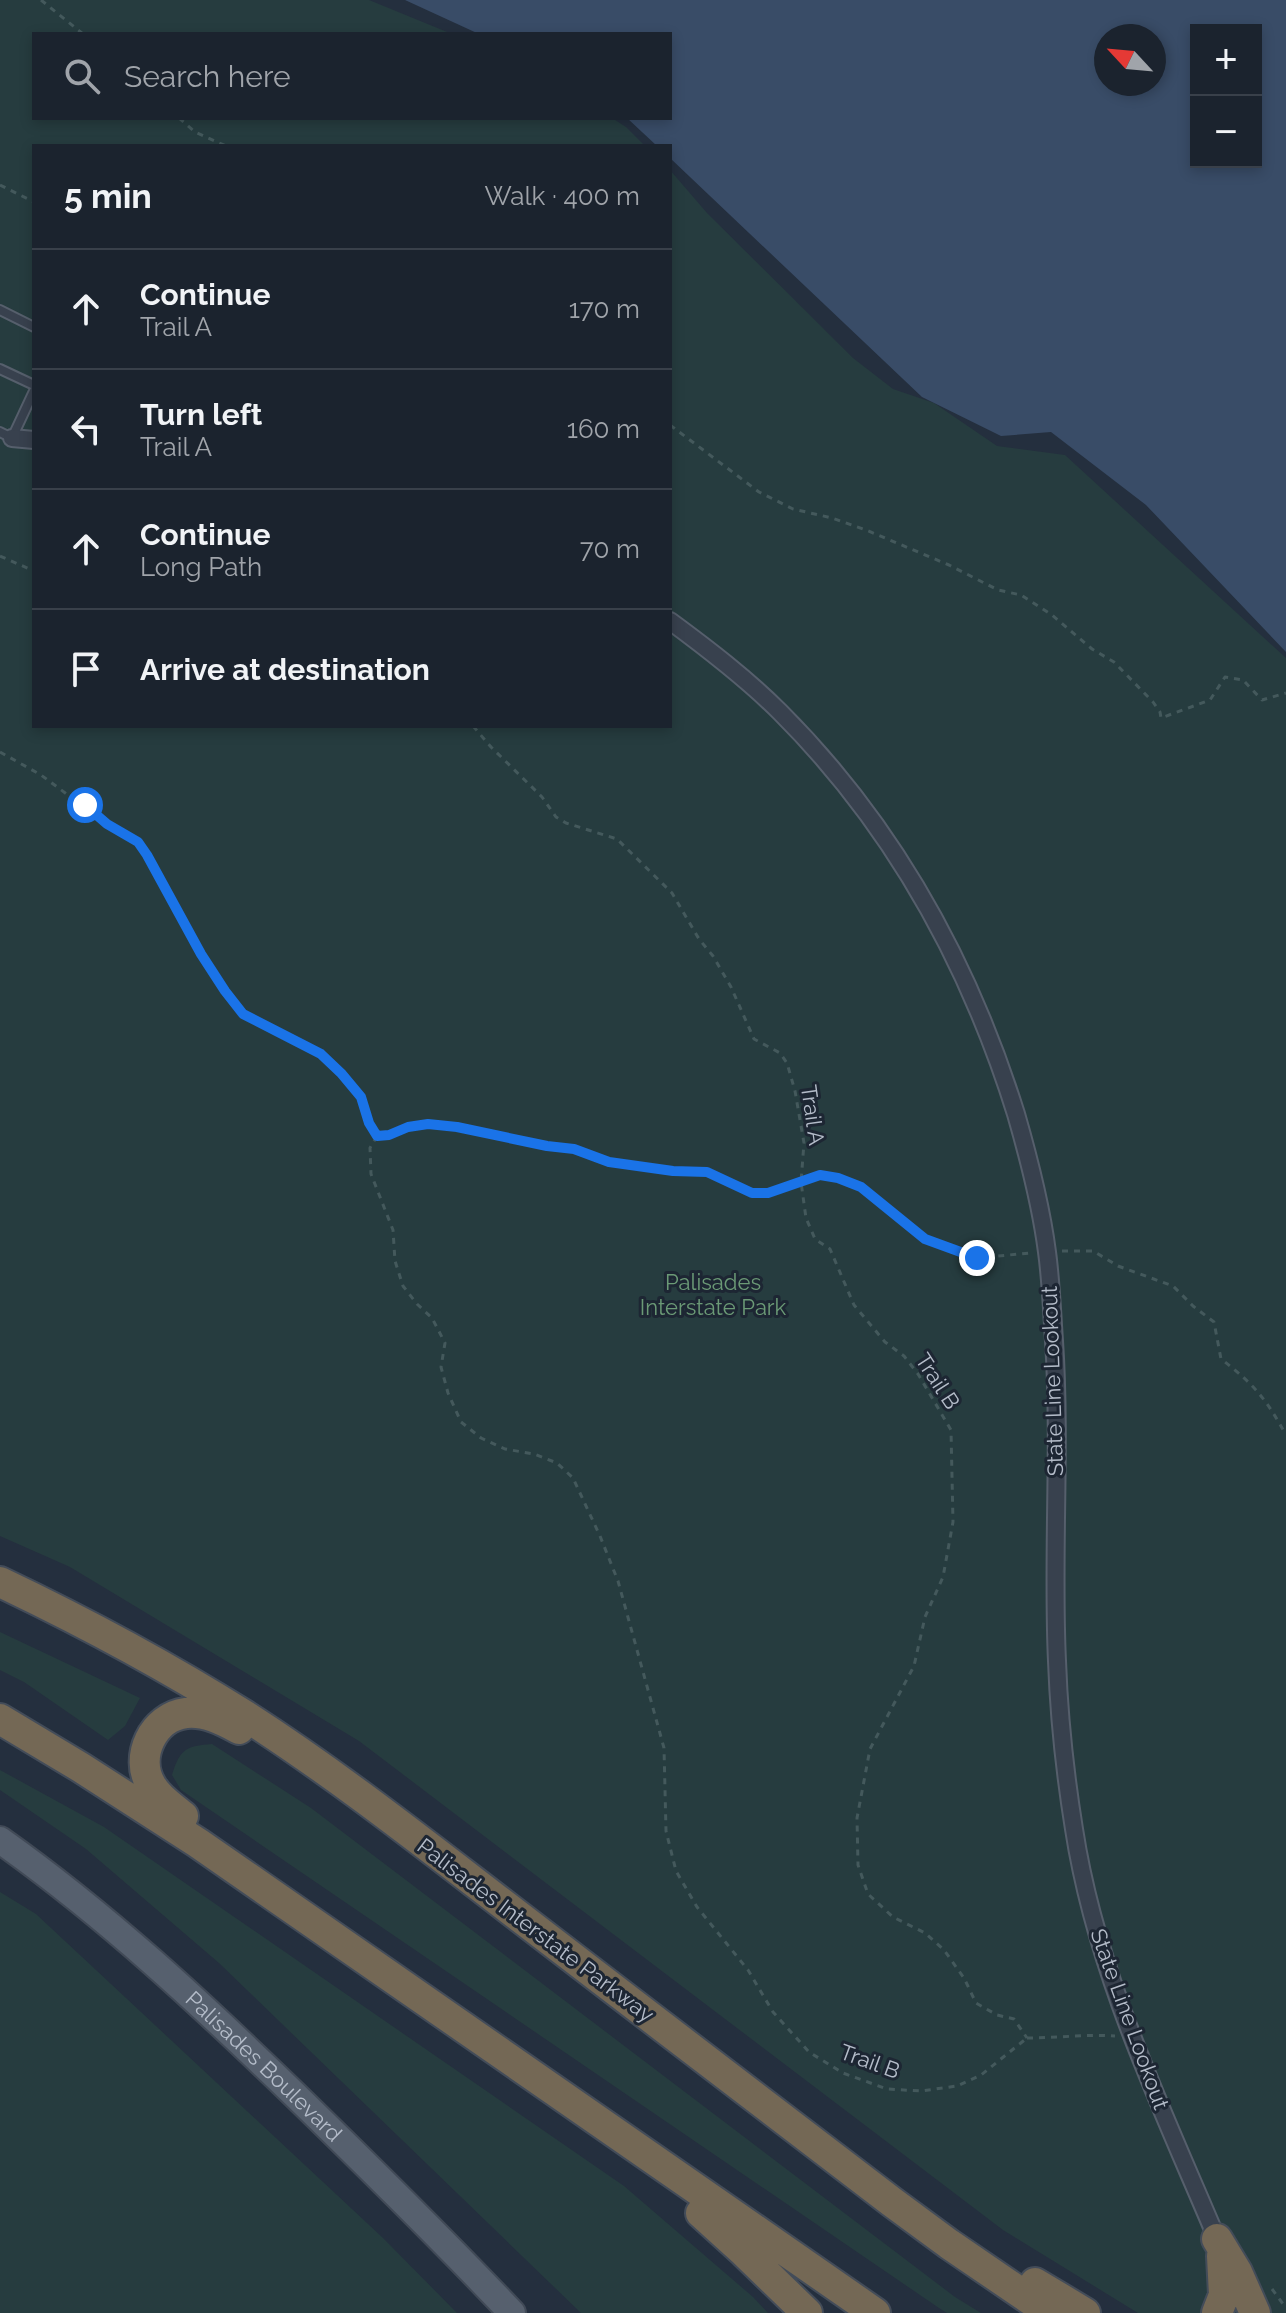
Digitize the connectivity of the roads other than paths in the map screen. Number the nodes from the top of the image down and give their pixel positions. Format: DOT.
graph roads {
  1 [pos="0,310"];
  2 [pos="32,326"];
  3 [pos="0,369"];
  4 [pos="32,387"];
  5 [pos="32,391"];
  6 [pos="6,435"];
  7 [pos="32,440"];
  8 [pos="672,622"];
  9 [pos="0,1582"];
  10 [pos="0,1719"];
  11 [pos="360,1796"];
  12 [pos="0,1840"];
  13 [pos="315,1924"];
  14 [pos="489,2045"];
  15 [pos="836,2160"];
  16 [pos="1217,2239"];
  17 [pos="512,2313"];
  18 [pos="807,2313"];
  19 [pos="875,2313"];
  20 [pos="1050,2313"];
  21 [pos="1085,2313"];
  22 [pos="1217,2313"];
  23 [pos="1255,2313"];
  1 -- 2 [label="lane"];
  3 -- 4 [label="lane"];
  5 -- 6 [label="lane"];
  6 -- 7 [label="street"];
  8 -- 16 [label="street, State Line Lookout"];
  9 -- 11 [label="highway, Palisades Interstate Parkway"];
  10 -- 13 [label="highway"];
  11 -- 13 [label="highway"];
  11 -- 15 [label="highway, Palisades Interstate Parkway"];
  12 -- 17 [label="main road, Palisades Boulevard"];
  13 -- 14 [label="highway"];
  14 -- 18 [label="highway"];
  14 -- 19 [label="highway"];
  15 -- 20 [label="highway, Palisades Interstate Parkway"];
  15 -- 21 [label="highway"];
  16 -- 22 [label="highway"];
  16 -- 23 [label="highway"];
}
